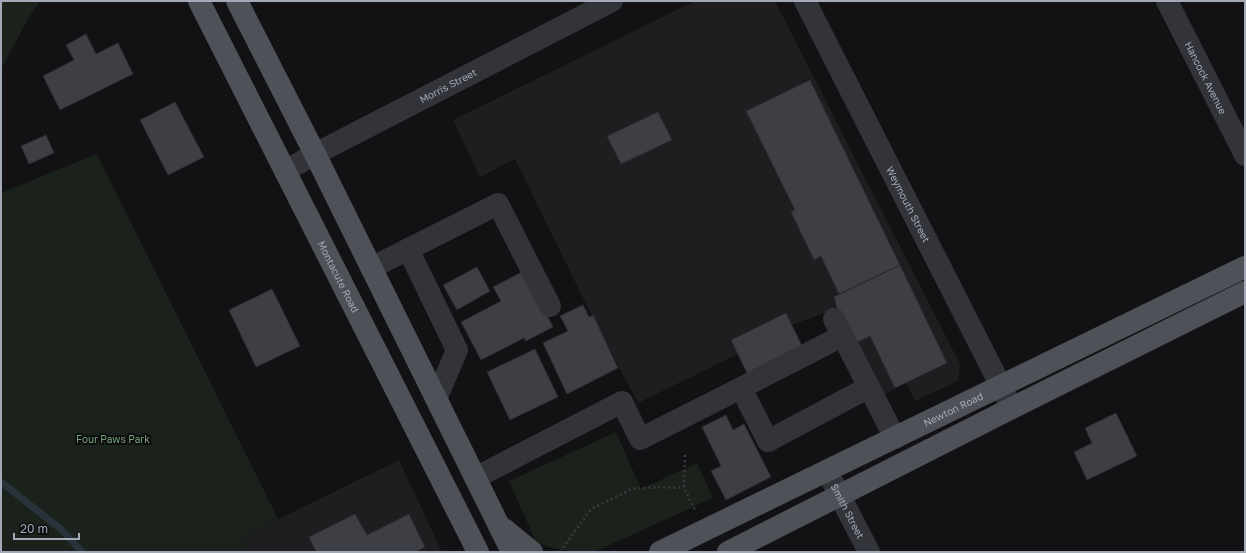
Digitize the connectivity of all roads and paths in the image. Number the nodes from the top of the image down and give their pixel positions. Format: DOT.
graph roads {
  1 [pos="199,1"];
  2 [pos="237,1"];
  3 [pos="612,1"];
  4 [pos="805,1"];
  5 [pos="1167,1"];
  6 [pos="315,154"];
  7 [pos="1245,155"];
  8 [pos="285,171"];
  9 [pos="408,249"];
  10 [pos="1245,267"];
  11 [pos="371,268"];
  12 [pos="1245,292"];
  13 [pos="550,306"];
  14 [pos="869,387"];
  15 [pos="1000,387"];
  16 [pos="741,388"];
  17 [pos="436,399"];
  18 [pos="1012,408"];
  19 [pos="895,438"];
  20 [pos="685,455"];
  21 [pos="827,471"];
  22 [pos="475,478"];
  23 [pos="684,488"];
  24 [pos="840,496"];
  25 [pos="697,514"];
  26 [pos="498,524"];
  27 [pos="477,552"];
  28 [pos="512,552"];
  29 [pos="532,552"];
  30 [pos="560,552"];
  31 [pos="660,552"];
  32 [pos="728,552"];
  33 [pos="869,552"];
  1 -- 8 [label="main road, Montacute Road"];
  2 -- 6 [label="main road"];
  3 -- 6 [label="street, Morris Street"];
  4 -- 15 [label="street, Weymouth Street"];
  5 -- 7 [label="street, Hancock Avenue"];
  6 -- 8 [label="street, Morris Street"];
  6 -- 11 [label="main road"];
  8 -- 27 [label="main road, Montacute Road"];
  9 -- 11 [label="street"];
  9 -- 13 [label="street"];
  9 -- 17 [label="street"];
  10 -- 15 [label="main road, Newton Road"];
  11 -- 17 [label="main road"];
  12 -- 18 [label="main road"];
  14 -- 16 [label="street"];
  14 -- 16 [label="street"];
  14 -- 19 [label="street"];
  15 -- 18 [label="street, Weymouth Street"];
  15 -- 19 [label="main road, Newton Road"];
  16 -- 22 [label="street"];
  17 -- 22 [label="main road"];
  18 -- 24 [label="main road"];
  19 -- 21 [label="main road, Newton Road"];
  20 -- 23 [label="path"];
  21 -- 24 [label="street, Smith Street"];
  21 -- 31 [label="main road, Newton Road"];
  22 -- 26 [label="main road"];
  23 -- 25 [label="path"];
  23 -- 30 [label="path"];
  24 -- 32 [label="main road"];
  24 -- 33 [label="street, Smith Street"];
  26 -- 28 [label="main road"];
  26 -- 29 [label="main road"];
}
